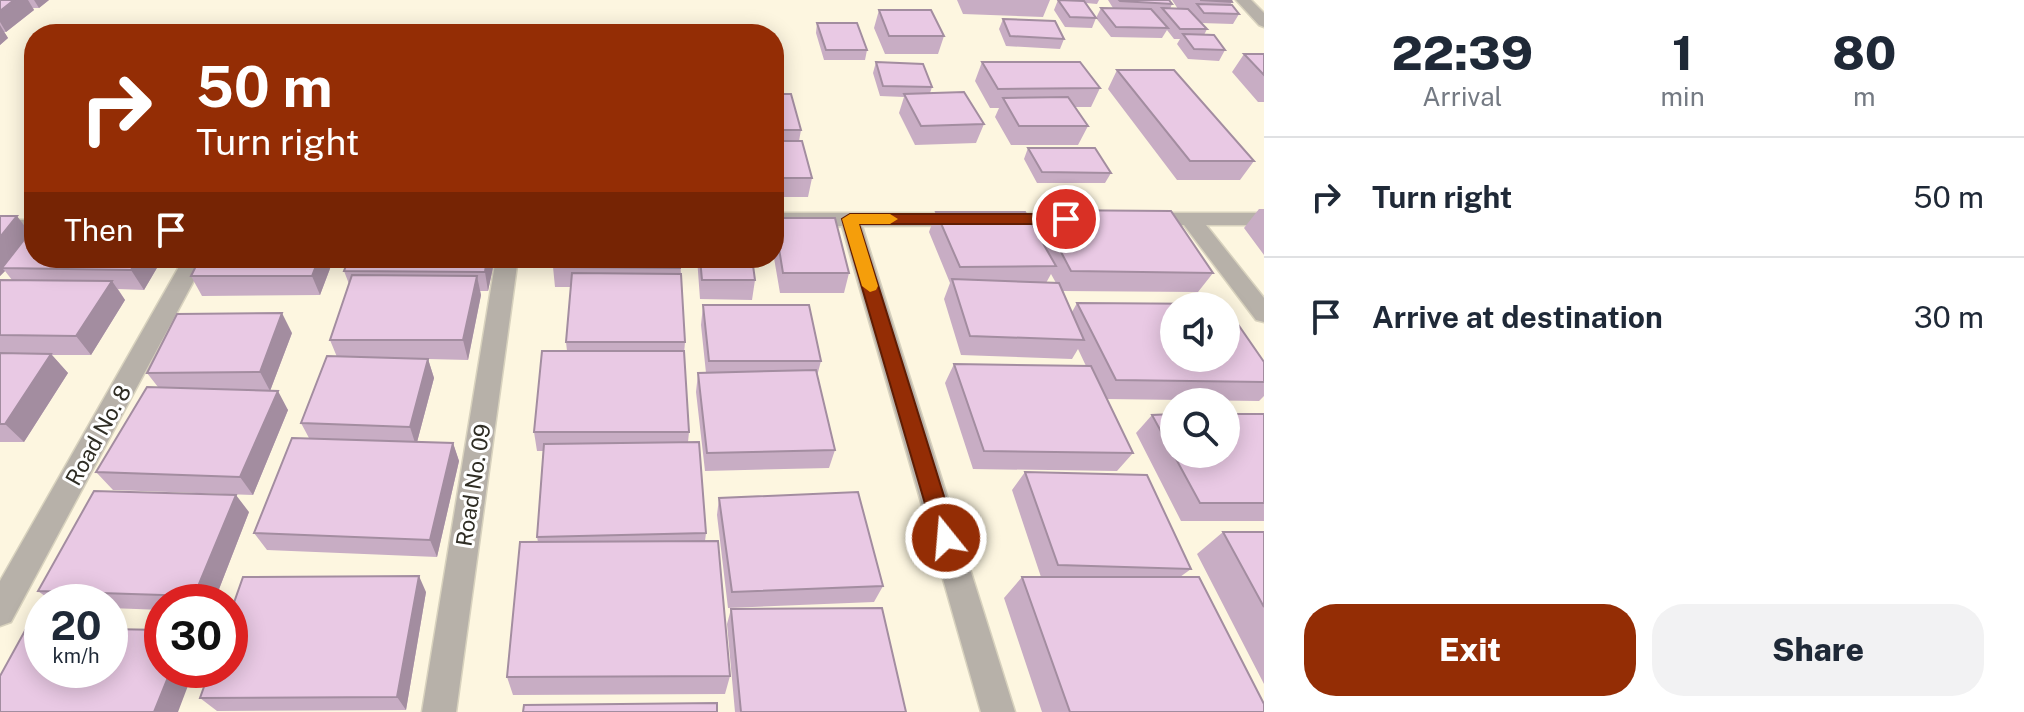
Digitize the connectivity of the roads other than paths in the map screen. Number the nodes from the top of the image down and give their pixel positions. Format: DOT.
graph roads {
  1 [pos="1243,0"];
  2 [pos="1264,22"];
  3 [pos="850,219"];
  4 [pos="1082,219"];
  5 [pos="1128,219"];
  6 [pos="1190,219"];
  7 [pos="1264,219"];
  8 [pos="784,220"];
  9 [pos="0,227"];
  10 [pos="24,227"];
  11 [pos="189,268"];
  12 [pos="506,268"];
  13 [pos="1264,314"];
  14 [pos="0,611"];
  15 [pos="439,712"];
  16 [pos="998,712"];
  1 -- 2 [label="street"];
  3 -- 4 [label="street"];
  3 -- 8 [label="street"];
  3 -- 16 [label="street"];
  5 -- 6 [label="street"];
  6 -- 7 [label="street"];
  6 -- 13 [label="street"];
  9 -- 10 [label="street"];
  11 -- 14 [label="street, Road No. 8"];
  12 -- 15 [label="street, Road No. 09"];
}
